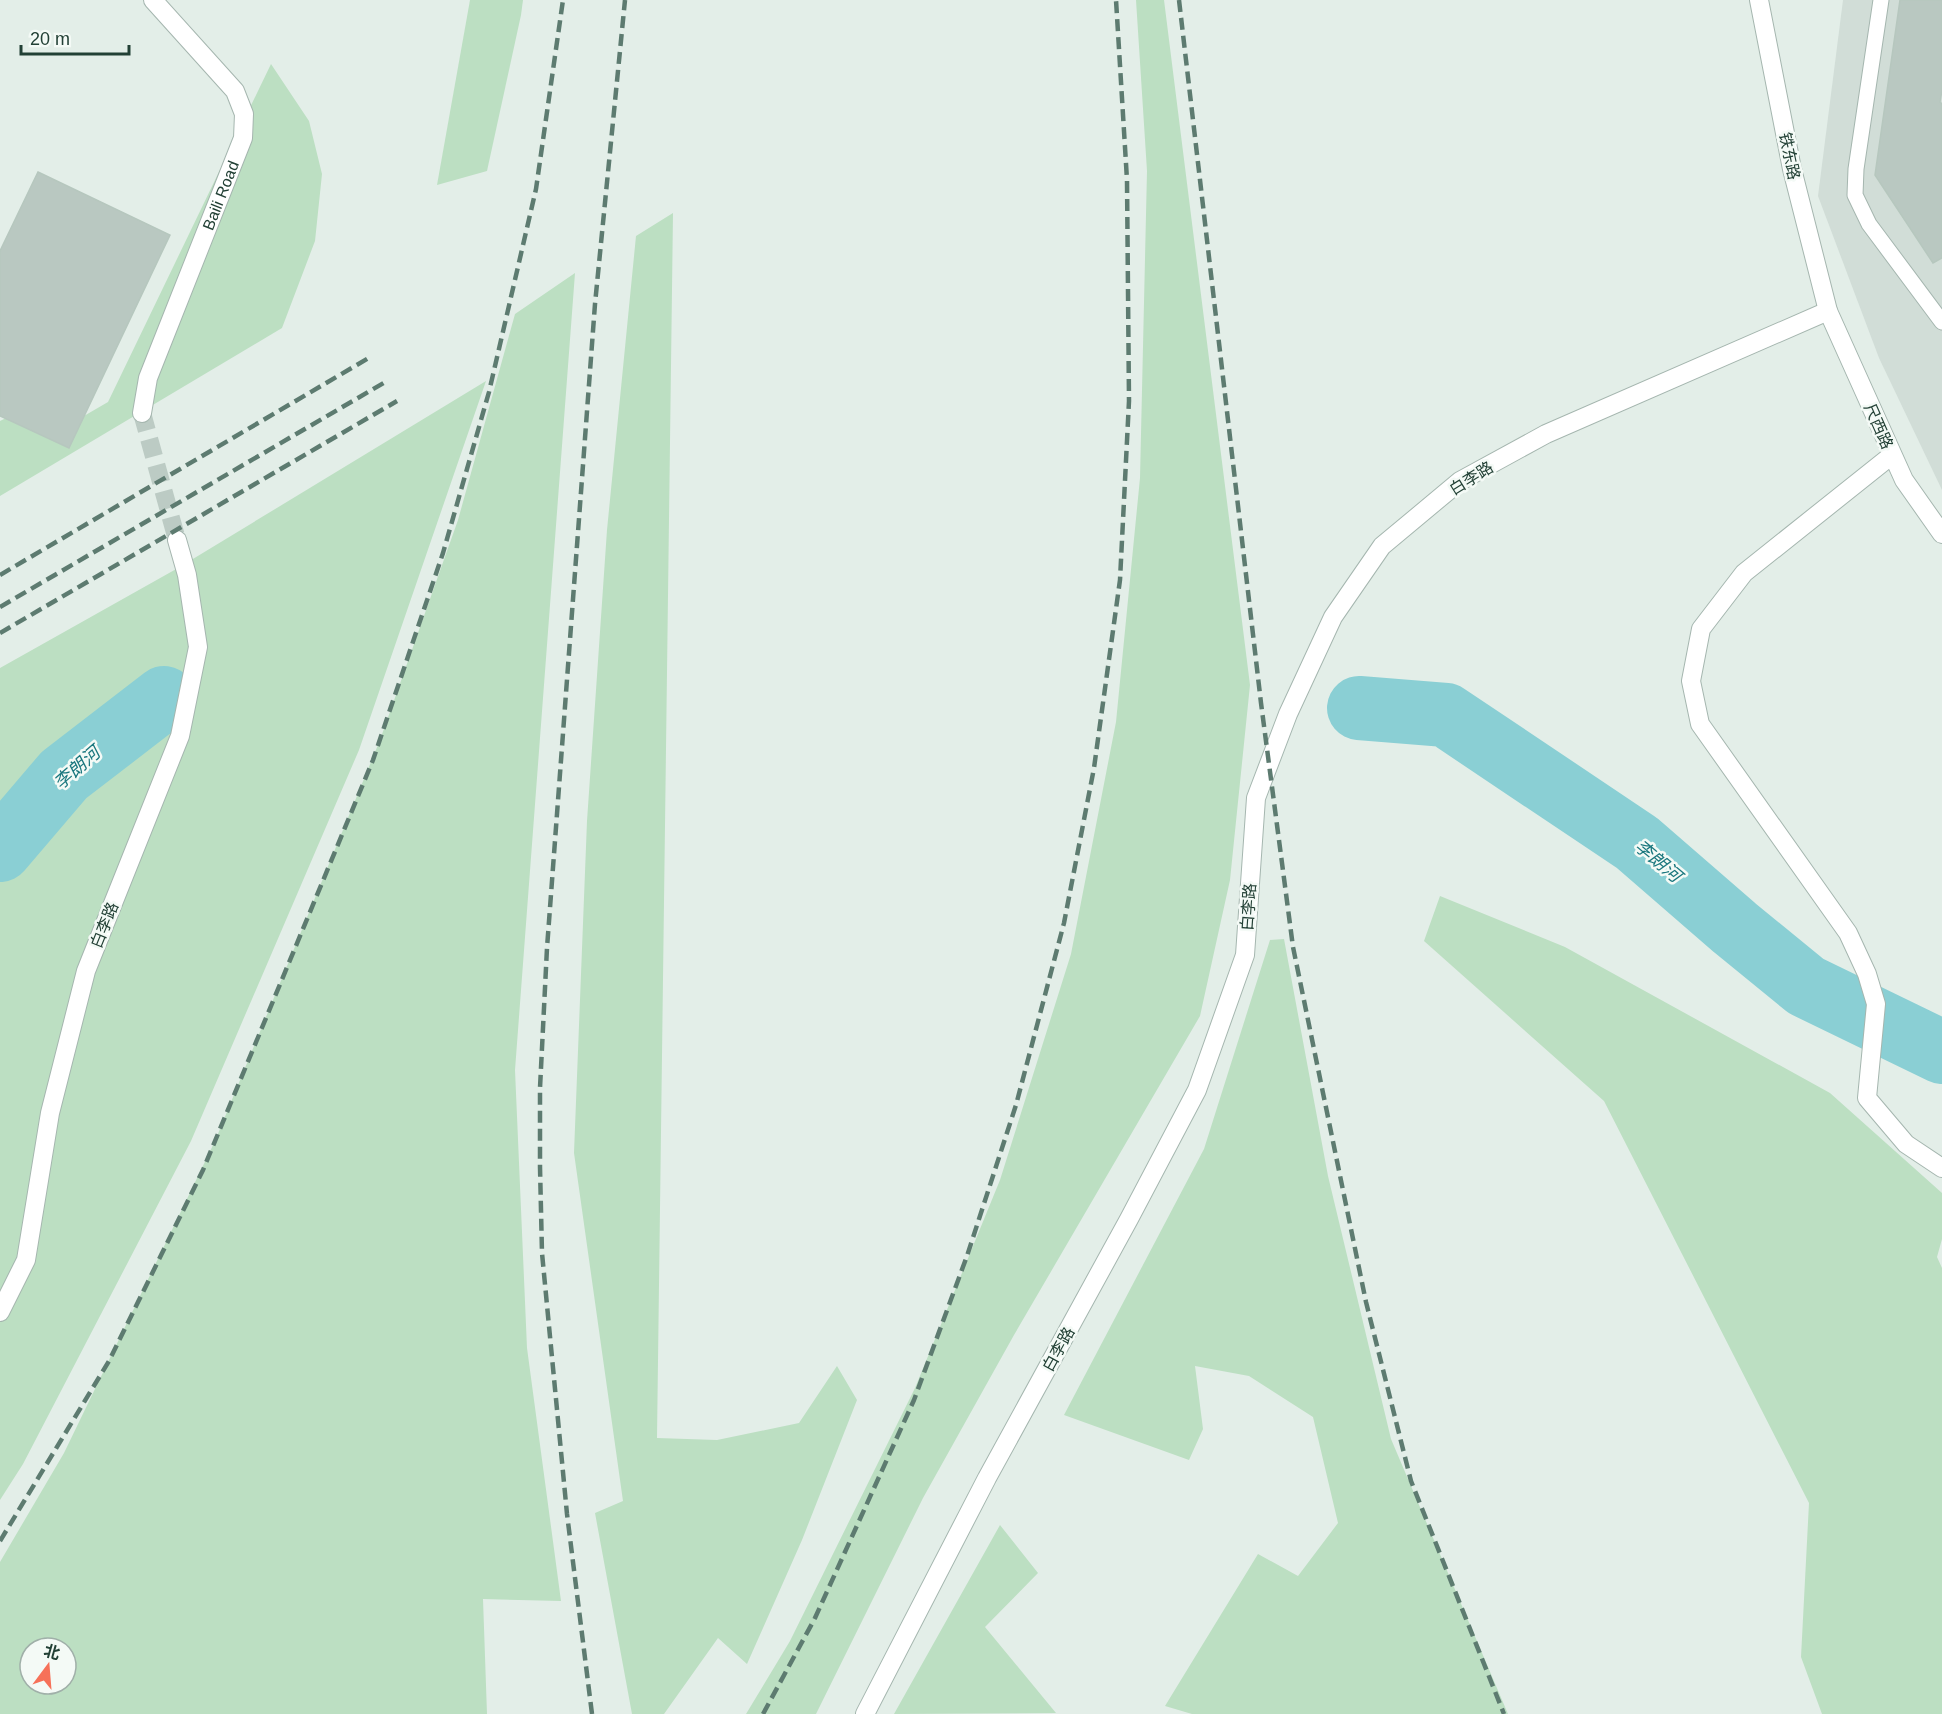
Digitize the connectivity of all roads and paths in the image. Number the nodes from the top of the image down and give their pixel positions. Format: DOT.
graph roads {
  1 [pos="153,0"];
  2 [pos="1759,0"];
  3 [pos="1881,0"];
  4 [pos="1828,311"];
  5 [pos="1940,316"];
  6 [pos="142,413"];
  7 [pos="1892,455"];
  8 [pos="1940,527"];
  9 [pos="177,540"];
  10 [pos="1942,1168"];
  11 [pos="0,1312"];
  12 [pos="865,1714"];
  1 -- 6 [label="street, Baili Road"];
  2 -- 4 [label="street, 铁东路"];
  3 -- 5 [label="lane"];
  4 -- 7 [label="street, 尺西路"];
  4 -- 12 [label="street, 白李路"];
  7 -- 8 [label="street, 尺西路"];
  7 -- 10 [label="street"];
  9 -- 11 [label="street, 白李路"];
}
